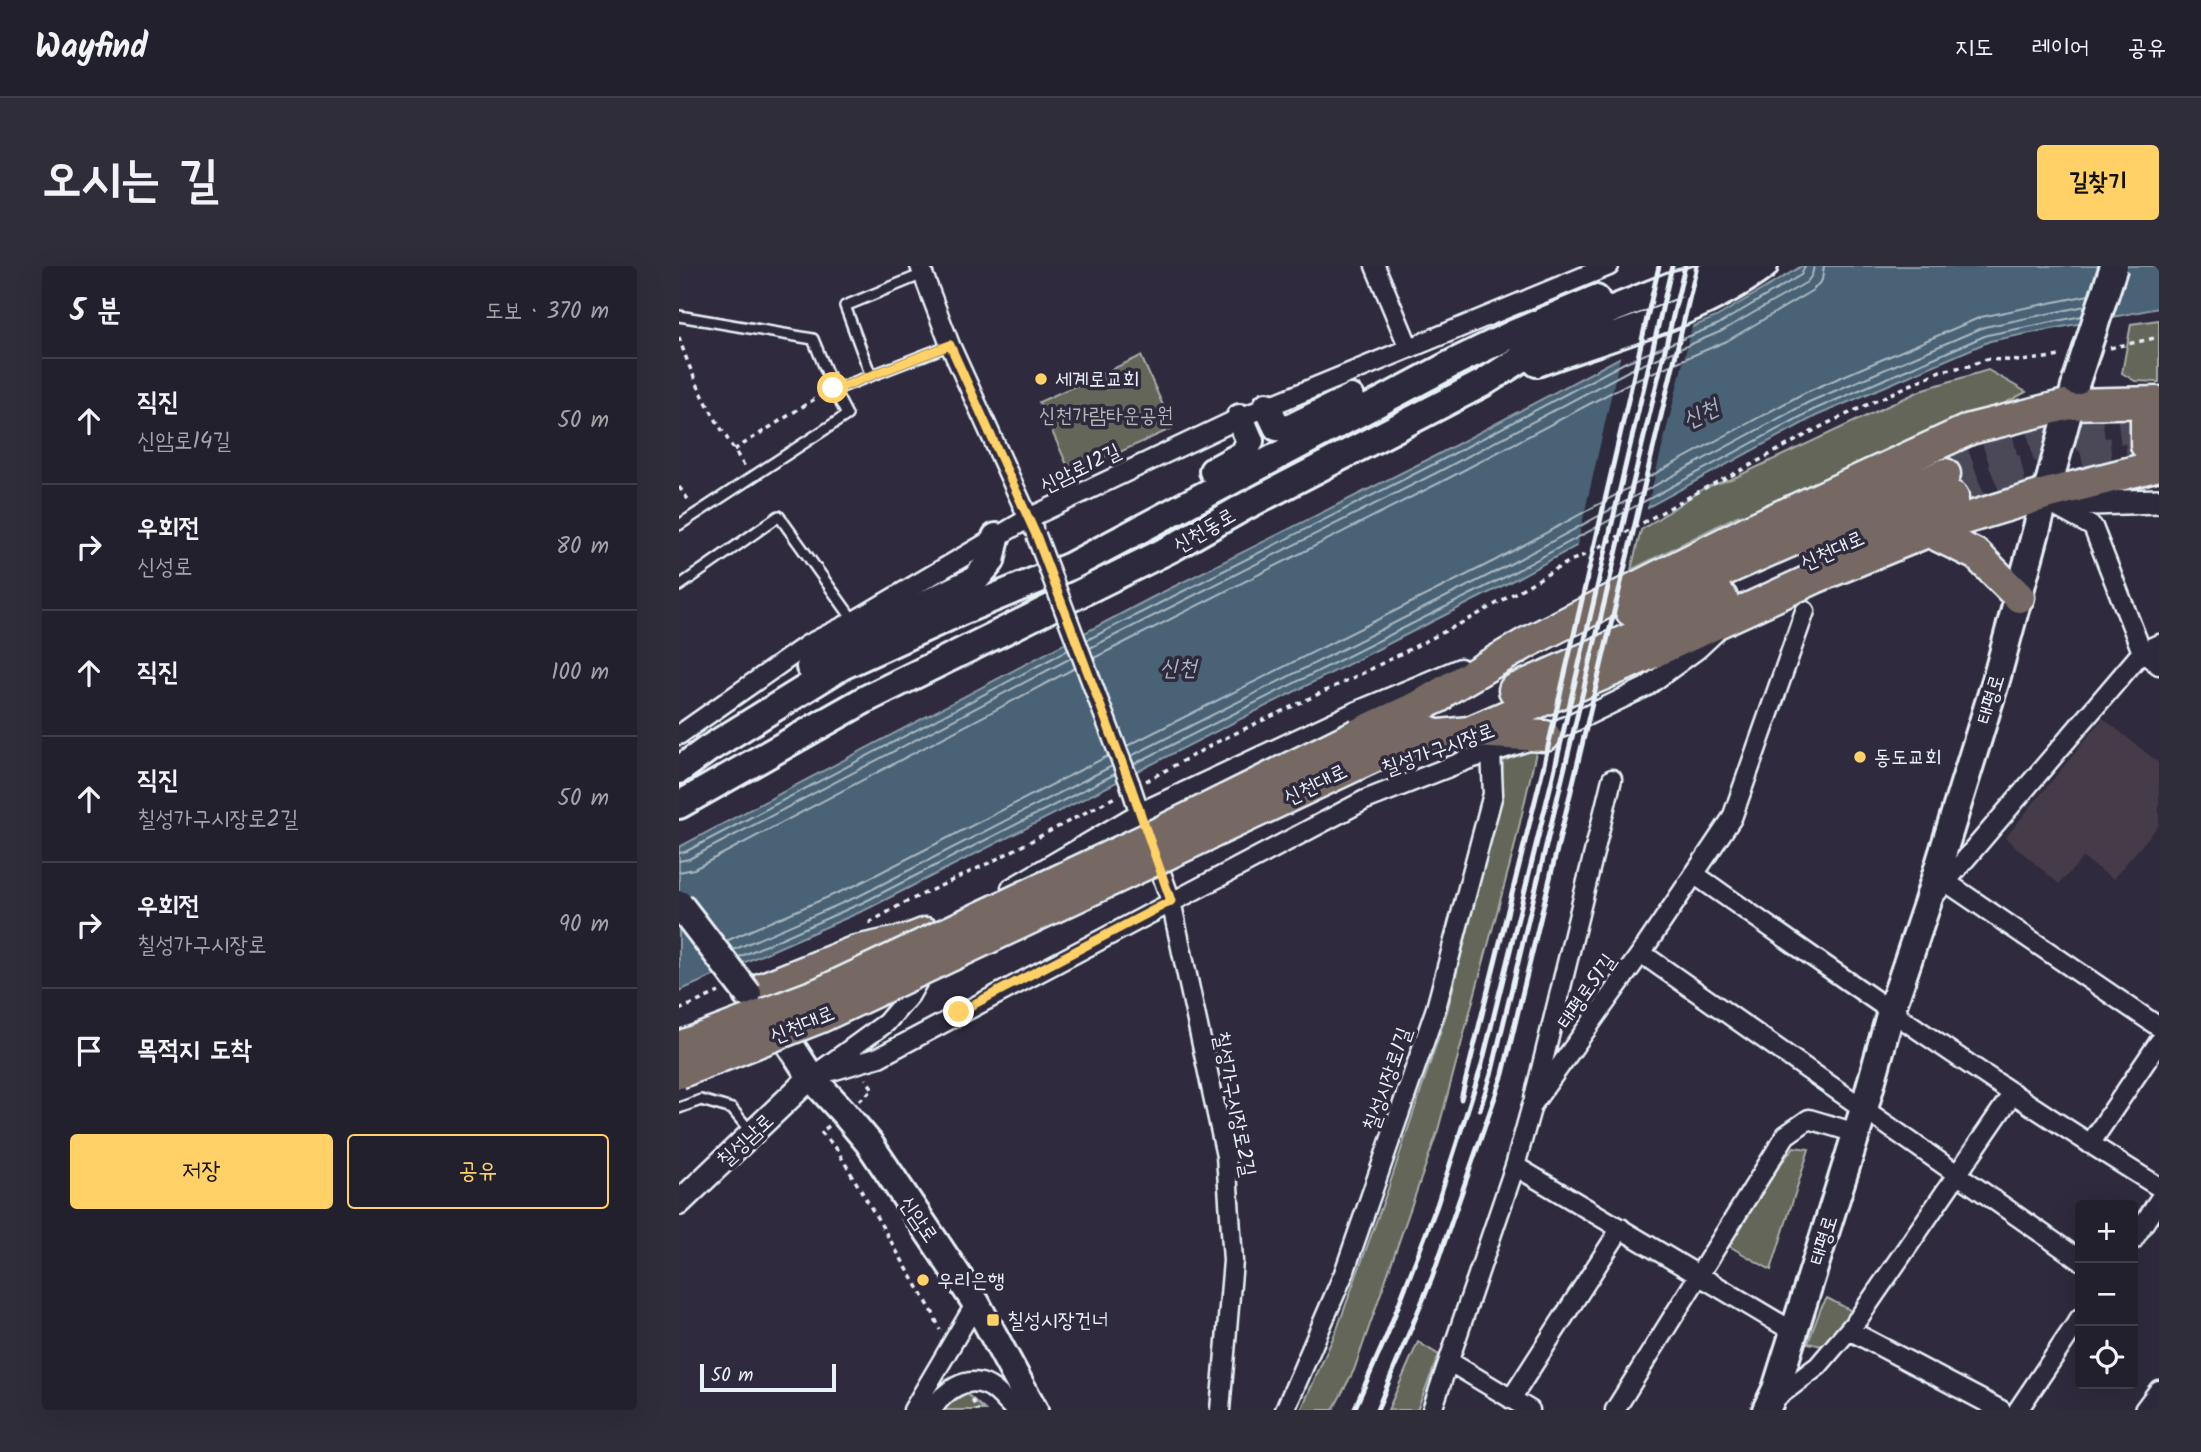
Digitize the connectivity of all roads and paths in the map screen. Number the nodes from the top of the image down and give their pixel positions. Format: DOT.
graph roads {
  1 [pos="1375,266"];
  2 [pos="1609,266"];
  3 [pos="1683,266"];
  4 [pos="1733,266"];
  5 [pos="1764,266"];
  6 [pos="2114,266"];
  7 [pos="921,270"];
  8 [pos="679,316"];
  9 [pos="679,337"];
  10 [pos="2159,337"];
  11 [pos="950,345"];
  12 [pos="1409,348"];
  13 [pos="2107,349"];
  14 [pos="2062,356"];
  15 [pos="1457,361"];
  16 [pos="871,376"];
  17 [pos="1477,385"];
  18 [pos="834,389"];
  19 [pos="2073,393"];
  20 [pos="2159,403"];
  21 [pos="1267,406"];
  22 [pos="1240,418"];
  23 [pos="734,450"];
  24 [pos="1925,451"];
  25 [pos="2159,458"];
  26 [pos="2159,466"];
  27 [pos="751,478"];
  28 [pos="679,487"];
  29 [pos="2045,497"];
  30 [pos="2159,501"];
  31 [pos="1945,506"];
  32 [pos="697,512"];
  33 [pos="679,525"];
  34 [pos="1032,526"];
  35 [pos="996,537"];
  36 [pos="1071,566"];
  37 [pos="679,586"];
  38 [pos="2019,597"];
  39 [pos="1805,611"];
  40 [pos="1731,617"];
  41 [pos="854,621"];
  42 [pos="1555,629"];
  43 [pos="2159,644"];
  44 [pos="2142,652"];
  45 [pos="2159,665"];
  46 [pos="1421,705"];
  47 [pos="1469,732"];
  48 [pos="679,736"];
  49 [pos="1545,736"];
  50 [pos="1412,738"];
  51 [pos="1363,747"];
  52 [pos="708,749"];
  53 [pos="1491,752"];
  54 [pos="679,770"];
  55 [pos="1612,779"];
  56 [pos="1131,787"];
  57 [pos="679,805"];
  58 [pos="1139,813"];
  59 [pos="1694,874"];
  60 [pos="1946,882"];
  61 [pos="1171,901"];
  62 [pos="679,904"];
  63 [pos="1927,904"];
  64 [pos="962,918"];
  65 [pos="867,924"];
  66 [pos="1641,953"];
  67 [pos="739,990"];
  68 [pos="679,1010"];
  69 [pos="1891,1011"];
  70 [pos="2159,1027"];
  71 [pos="2159,1041"];
  72 [pos="679,1047"];
  73 [pos="679,1073"];
  74 [pos="811,1077"];
  75 [pos="2013,1093"];
  76 [pos="1532,1105"];
  77 [pos="679,1108"];
  78 [pos="1860,1121"];
  79 [pos="821,1132"];
  80 [pos="753,1134"];
  81 [pos="2089,1144"];
  82 [pos="1515,1166"];
  83 [pos="1957,1174"];
  84 [pos="2159,1187"];
  85 [pos="2159,1200"];
  86 [pos="679,1203"];
  87 [pos="1621,1228"];
  88 [pos="2138,1232"];
  89 [pos="2075,1256"];
  90 [pos="1698,1274"];
  91 [pos="976,1303"];
  92 [pos="2075,1325"];
  93 [pos="1849,1330"];
  94 [pos="1794,1332"];
  95 [pos="948,1350"];
  96 [pos="1450,1362"];
  97 [pos="961,1385"];
  98 [pos="2159,1390"];
  99 [pos="1511,1399"];
  100 [pos="1768,1406"];
  101 [pos="913,1410"];
  102 [pos="932,1410"];
  103 [pos="978,1410"];
  104 [pos="1015,1410"];
  105 [pos="1034,1410"];
  106 [pos="1220,1410"];
  107 [pos="1285,1410"];
  108 [pos="1432,1410"];
  109 [pos="1529,1410"];
  110 [pos="1615,1410"];
  111 [pos="2001,1410"];
  112 [pos="2018,1410"];
  113 [pos="2144,1410"];
  1 -- 12 [label="street"];
  2 -- 12 [label="street, 신암로12길"];
  3 -- 15 [label="main road, 신천동로"];
  4 -- 17 [label="main road, 신천동로"];
  5 -- 17 [label="main road"];
  6 -- 19 [label="main road, 태평로, bridge"];
  7 -- 11 [label="street, 칠성가구시장로2길"];
  7 -- 16 [label="lane"];
  8 -- 18 [label="lane"];
  9 -- 23 [label="path"];
  10 -- 13 [label="path"];
  11 -- 16 [label="lane"];
  11 -- 34 [label="street, 칠성가구시장로2길"];
  12 -- 21 [label="street, 신암로12길"];
  14 -- 56 [label="path"];
  15 -- 17 [label="main road"];
  15 -- 21 [label="main road"];
  15 -- 36 [label="main road, 신천동로"];
  16 -- 18 [label="lane"];
  17 -- 57 [label="main road, 신천동로"];
  18 -- 23 [label="path"];
  18 -- 27 [label="lane"];
  19 -- 20 [label="highway"];
  19 -- 24 [label="highway"];
  19 -- 29 [label="main road, 태평로"];
  20 -- 25 [label="highway"];
  21 -- 22 [label="street, 신암로12길"];
  22 -- 34 [label="street, 신암로12길"];
  22 -- 36 [label="main road"];
  23 -- 27 [label="path"];
  24 -- 31 [label="highway"];
  24 -- 42 [label="highway"];
  26 -- 29 [label="highway"];
  27 -- 32 [label="lane"];
  28 -- 32 [label="path"];
  29 -- 30 [label="street"];
  29 -- 31 [label="highway"];
  29 -- 38 [label="main road, 태평로"];
  29 -- 44 [label="street"];
  31 -- 38 [label="highway"];
  31 -- 40 [label="highway"];
  31 -- 46 [label="highway, 신천대로"];
  31 -- 50 [label="highway, 신천대로"];
  32 -- 33 [label="lane"];
  34 -- 35 [label="street, 신암로12길"];
  34 -- 56 [label="street, 칠성가구시장로2길, bridge"];
  35 -- 41 [label="street, 신암로12길"];
  35 -- 52 [label="main road"];
  36 -- 52 [label="main road, 신천동로"];
  37 -- 41 [label="lane"];
  38 -- 63 [label="main road, 태평로"];
  39 -- 59 [label="street, 태평로51길"];
  40 -- 47 [label="highway"];
  40 -- 49 [label="street, 칠성가구시장로"];
  41 -- 48 [label="street, 신암로12길"];
  42 -- 46 [label="highway"];
  42 -- 58 [label="street"];
  43 -- 44 [label="street"];
  44 -- 45 [label="street"];
  44 -- 60 [label="street"];
  46 -- 51 [label="highway, 신천대로"];
  47 -- 49 [label="highway"];
  47 -- 50 [label="highway"];
  49 -- 53 [label="street, 칠성가구시장로"];
  50 -- 51 [label="highway, 신천대로"];
  51 -- 72 [label="highway, 신천대로, bridge"];
  51 -- 73 [label="highway, 신천대로, bridge"];
  52 -- 54 [label="main road, 신천동로"];
  53 -- 61 [label="street, 칠성가구시장로"];
  53 -- 107 [label="street, 칠성시장로1길"];
  55 -- 76 [label="street"];
  56 -- 58 [label="street, 칠성가구시장로2길"];
  56 -- 65 [label="path"];
  58 -- 61 [label="street, 칠성가구시장로2길"];
  58 -- 64 [label="street"];
  59 -- 66 [label="street, 태평로51길"];
  59 -- 69 [label="street"];
  60 -- 63 [label="street"];
  60 -- 70 [label="street"];
  61 -- 74 [label="street, 칠성가구시장로"];
  61 -- 106 [label="street, 칠성가구시장로2길"];
  62 -- 67 [label="main road, 신암로, bridge"];
  63 -- 69 [label="main road, 태평로"];
  64 -- 67 [label="highway"];
  64 -- 74 [label="street"];
  66 -- 76 [label="street, 태평로51길"];
  66 -- 78 [label="street"];
  67 -- 68 [label="path"];
  67 -- 74 [label="main road, 신암로, bridge"];
  69 -- 75 [label="street"];
  69 -- 78 [label="main road, 태평로"];
  71 -- 81 [label="street"];
  74 -- 80 [label="street, 칠성남로"];
  74 -- 91 [label="main road, 신암로"];
  75 -- 81 [label="street"];
  75 -- 83 [label="street"];
  76 -- 82 [label="street, 태평로51길"];
  77 -- 80 [label="lane"];
  78 -- 83 [label="street"];
  78 -- 90 [label="street"];
  78 -- 94 [label="main road, 태평로"];
  79 -- 95 [label="path"];
  80 -- 86 [label="street, 칠성남로"];
  81 -- 84 [label="street"];
  82 -- 87 [label="street"];
  82 -- 96 [label="street, 태평로51길"];
  83 -- 89 [label="street"];
  83 -- 93 [label="street"];
  85 -- 88 [label="street"];
  87 -- 90 [label="street"];
  87 -- 99 [label="street"];
  90 -- 94 [label="street"];
  90 -- 110 [label="street"];
  91 -- 95 [label="street"];
  91 -- 105 [label="main road, 신암로"];
  92 -- 112 [label="street"];
  93 -- 100 [label="street"];
  93 -- 111 [label="street"];
  94 -- 100 [label="main road, 태평로"];
  95 -- 101 [label="street"];
  96 -- 99 [label="street"];
  96 -- 108 [label="street, 태평로51길"];
  97 -- 102 [label="street"];
  97 -- 103 [label="path"];
  97 -- 104 [label="street"];
  98 -- 113 [label="street"];
  99 -- 109 [label="street"];
}
